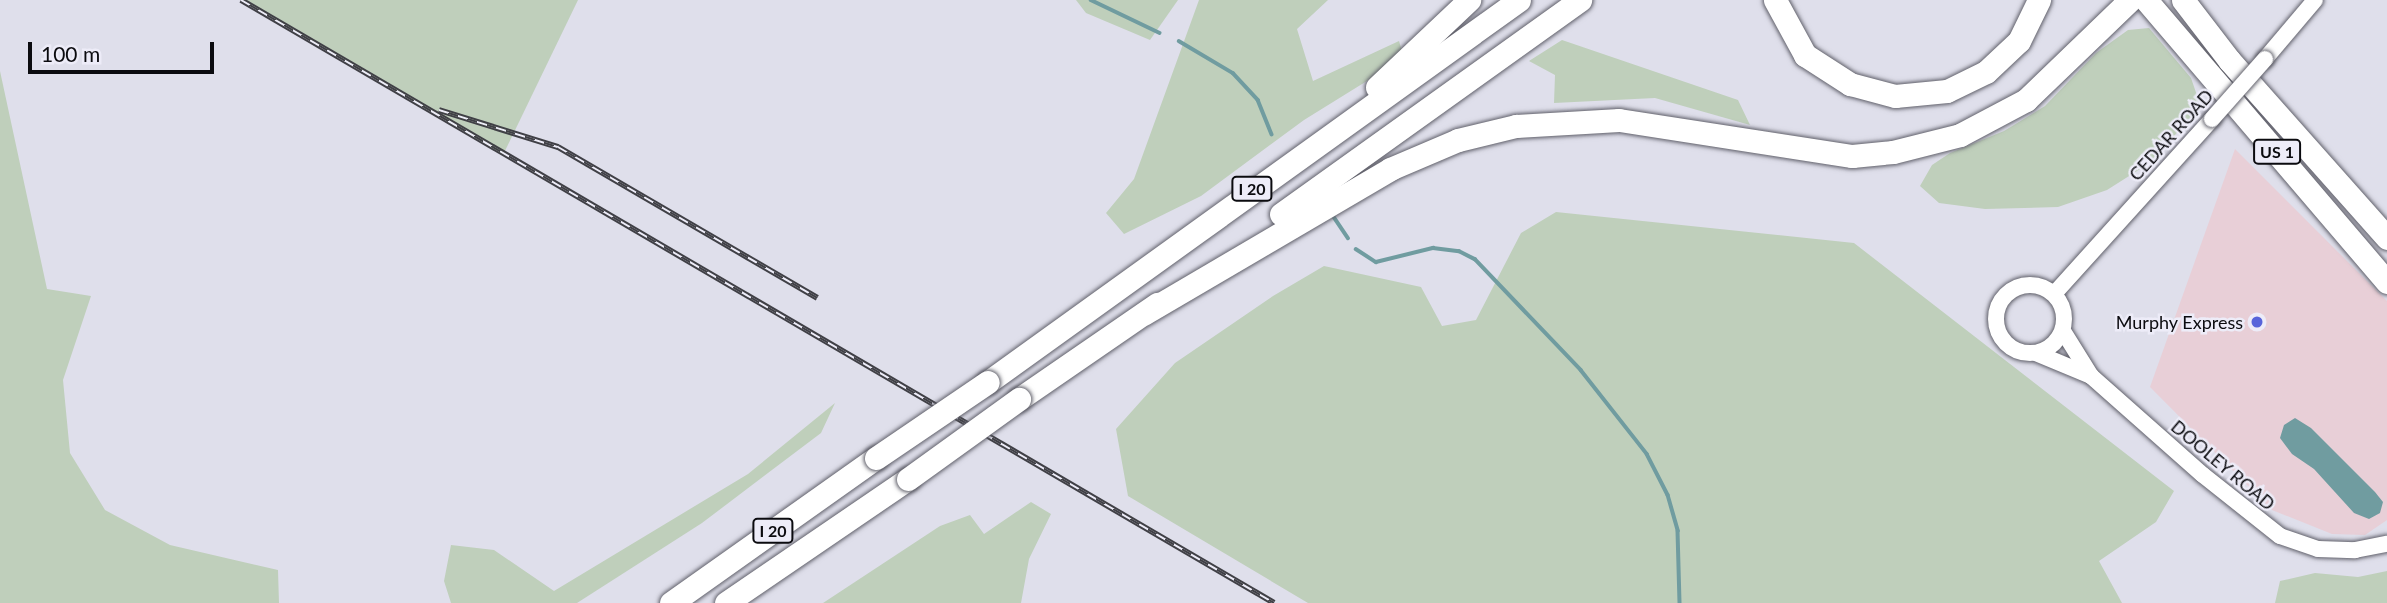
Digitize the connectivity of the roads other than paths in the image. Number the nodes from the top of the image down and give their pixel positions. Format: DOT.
graph roads {
  1 [pos="1469,0"];
  2 [pos="1519,0"];
  3 [pos="1580,0"];
  4 [pos="1775,0"];
  5 [pos="2039,0"];
  6 [pos="2130,0"];
  7 [pos="2146,0"];
  8 [pos="2183,0"];
  9 [pos="2315,0"];
  10 [pos="1315,144"];
  11 [pos="2387,239"];
  12 [pos="2387,282"];
  13 [pos="2054,294"];
  14 [pos="1145,313"];
  15 [pos="2063,331"];
  16 [pos="2036,353"];
  17 [pos="2091,376"];
  18 [pos="2387,544"];
  19 [pos="671,603"];
  20 [pos="726,603"];
  1 -- 10 [label="highway"];
  2 -- 10 [label="highway, I 20"];
  3 -- 14 [label="highway, I 20"];
  4 -- 5 [label="highway"];
  6 -- 14 [label="highway"];
  7 -- 12 [label="highway, US 1"];
  8 -- 11 [label="highway, US 1"];
  9 -- 13 [label="street, CEDAR ROAD, bridge"];
  10 -- 19 [label="highway, I 20, bridge"];
  13 -- 15 [label="street"];
  13 -- 16 [label="street"];
  14 -- 20 [label="highway, I 20, bridge"];
  15 -- 16 [label="street"];
  15 -- 17 [label="street, DOOLEY ROAD"];
  16 -- 17 [label="street, DOOLEY ROAD"];
  17 -- 18 [label="street, DOOLEY ROAD"];
}
